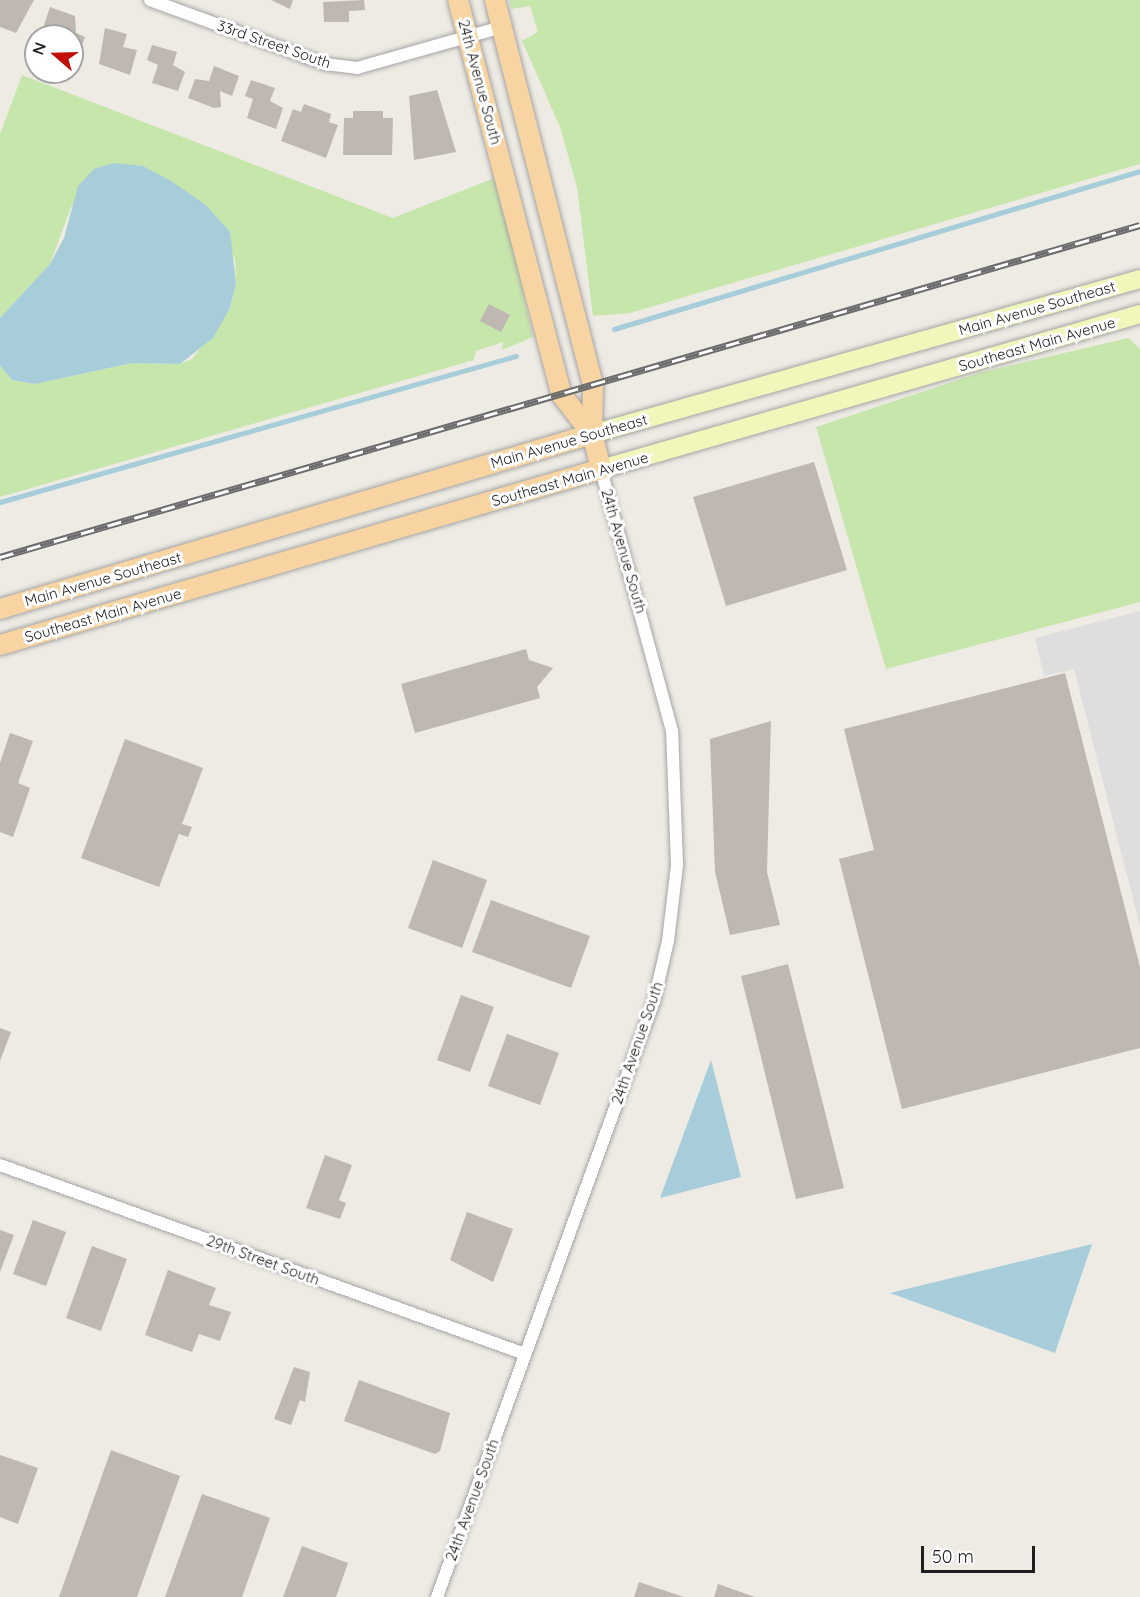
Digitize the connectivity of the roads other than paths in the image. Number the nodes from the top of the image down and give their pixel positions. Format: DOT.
graph roads {
  1 [pos="151,0"];
  2 [pos="458,0"];
  3 [pos="495,0"];
  4 [pos="502,27"];
  5 [pos="470,39"];
  6 [pos="1140,279"];
  7 [pos="1140,314"];
  8 [pos="592,434"];
  9 [pos="601,469"];
  10 [pos="0,609"];
  11 [pos="0,645"];
  12 [pos="0,1165"];
  13 [pos="525,1354"];
  14 [pos="437,1597"];
  1 -- 5 [label="street, 33rd Street South"];
  2 -- 5 [label="main road, 24th Avenue South"];
  3 -- 4 [label="main road, 24th Avenue South"];
  4 -- 5 [label="street, 33rd Street South"];
  4 -- 8 [label="main road, 24th Avenue South"];
  5 -- 8 [label="main road, 24th Avenue South"];
  6 -- 8 [label="main road, Main Avenue Southeast"];
  7 -- 9 [label="main road, Southeast Main Avenue"];
  8 -- 9 [label="main road, 24th Avenue South"];
  8 -- 10 [label="main road, Main Avenue Southeast"];
  9 -- 11 [label="main road, Southeast Main Avenue"];
  9 -- 13 [label="street, 24th Avenue South"];
  12 -- 13 [label="street, 29th Street South"];
  13 -- 14 [label="street, 24th Avenue South"];
}
